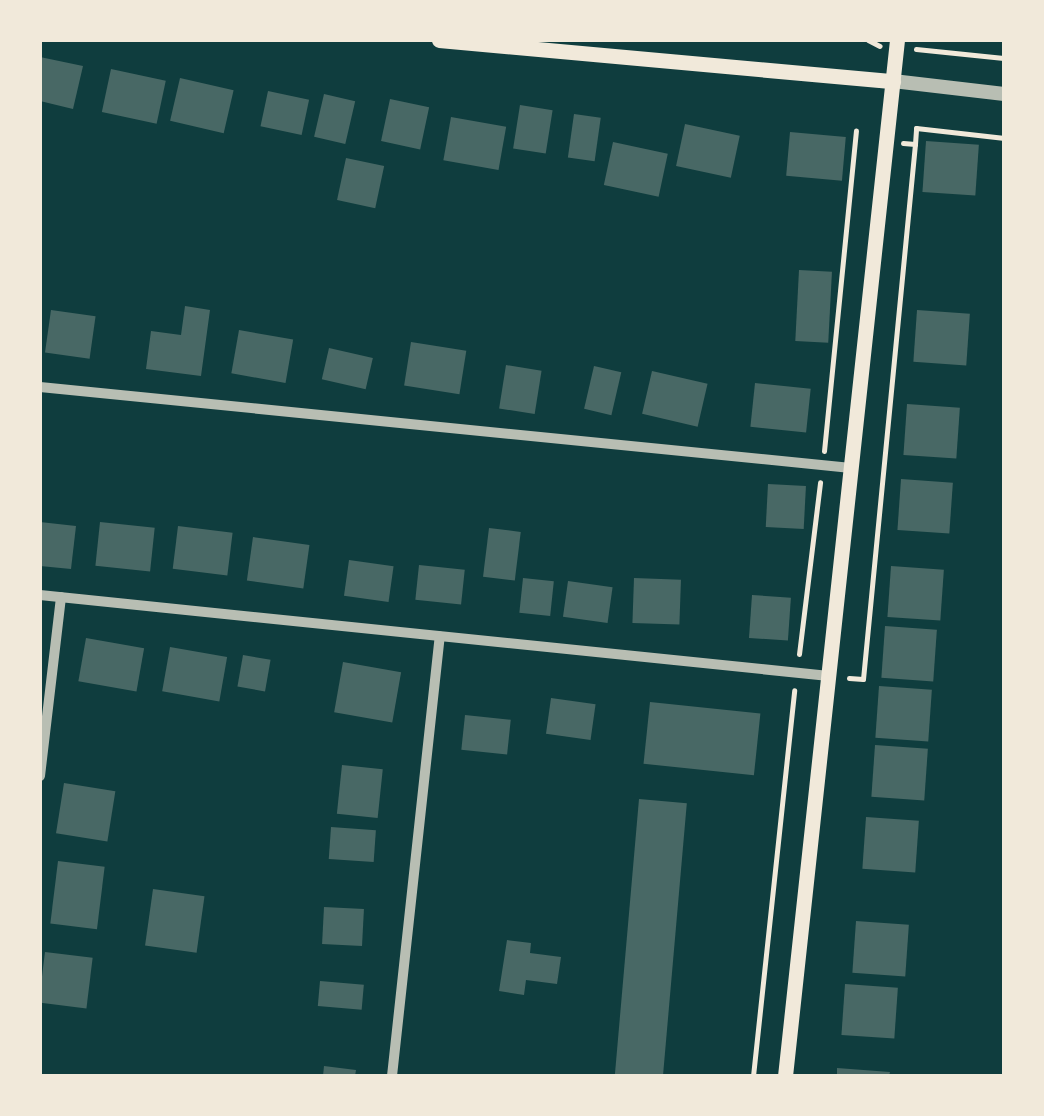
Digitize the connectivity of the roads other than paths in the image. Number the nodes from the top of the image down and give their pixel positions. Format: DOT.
graph roads {
  1 [pos="439,40"];
  2 [pos="897,43"];
  3 [pos="519,44"];
  4 [pos="893,82"];
  5 [pos="1004,94"];
  6 [pos="40,387"];
  7 [pos="851,468"];
  8 [pos="40,594"];
  9 [pos="61,597"];
  10 [pos="440,637"];
  11 [pos="830,676"];
  12 [pos="40,776"];
  13 [pos="392,1076"];
  14 [pos="785,1076"];
  1 -- 3 [label="main road"];
  2 -- 4 [label="main road"];
  3 -- 4 [label="main road"];
  4 -- 5 [label="street"];
  4 -- 7 [label="main road"];
  6 -- 7 [label="street"];
  7 -- 11 [label="main road"];
  8 -- 9 [label="street"];
  9 -- 10 [label="street"];
  9 -- 12 [label="street"];
  10 -- 11 [label="street"];
  10 -- 13 [label="street"];
  11 -- 14 [label="main road"];
}
